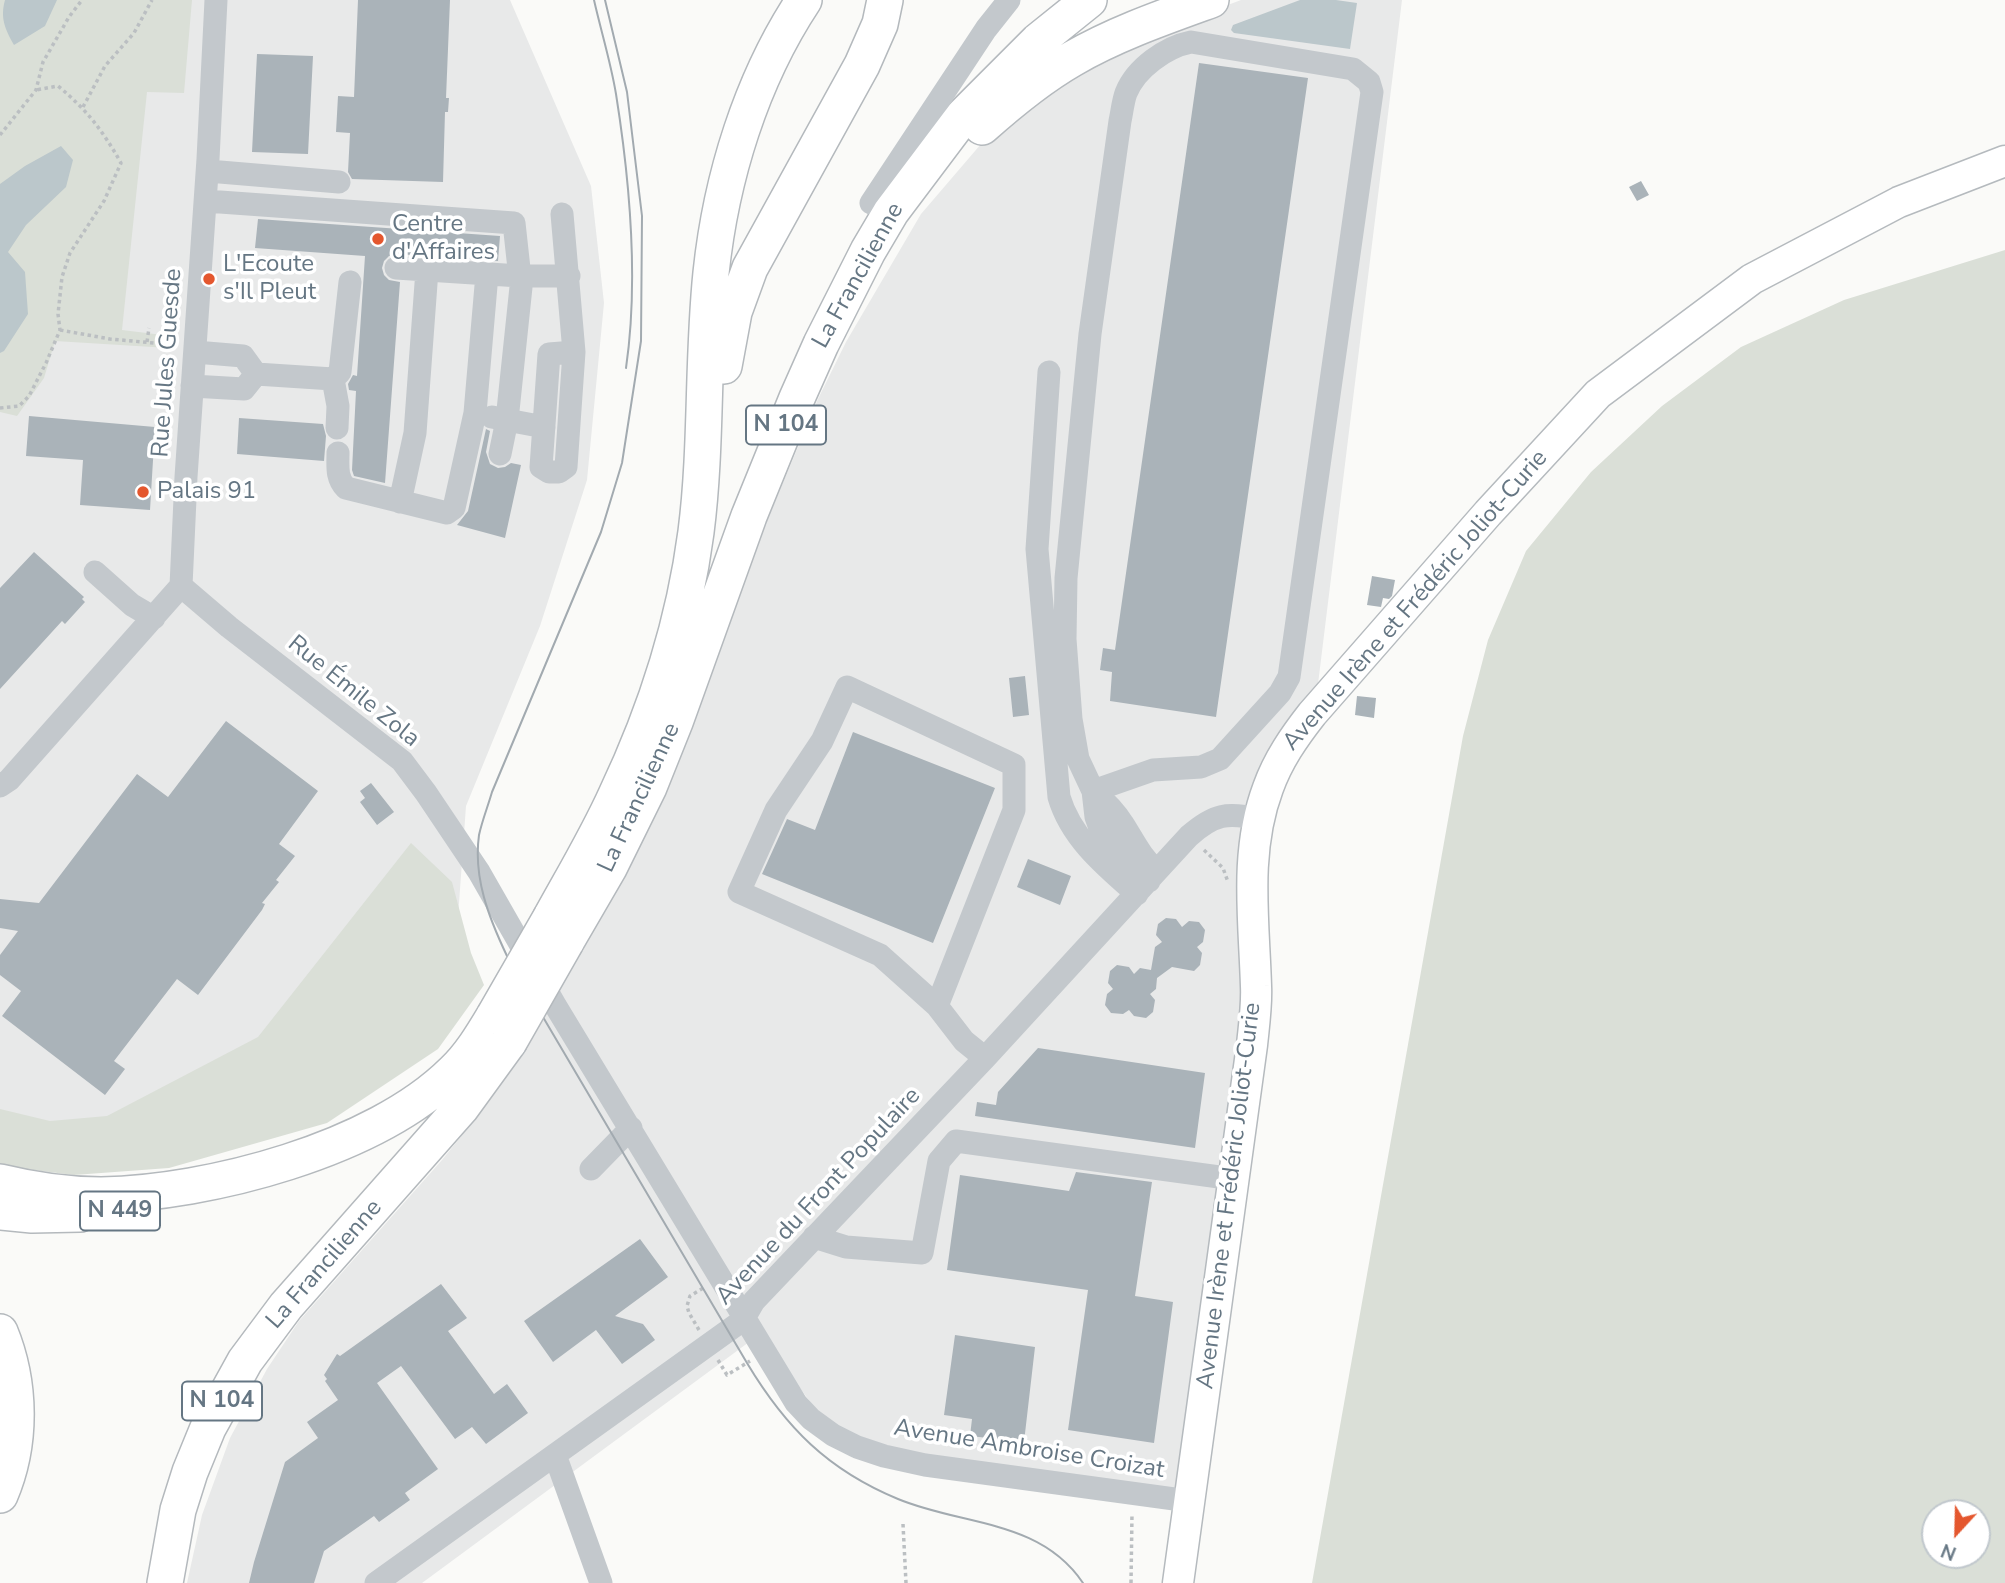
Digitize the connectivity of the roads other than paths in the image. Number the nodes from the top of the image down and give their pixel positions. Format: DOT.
graph roads {
  1 [pos="216,0"];
  2 [pos="804,0"];
  3 [pos="885,0"];
  4 [pos="1009,0"];
  5 [pos="1089,0"];
  6 [pos="1211,0"];
  7 [pos="2005,161"];
  8 [pos="208,171"];
  9 [pos="339,182"];
  10 [pos="206,201"];
  11 [pos="881,207"];
  12 [pos="562,214"];
  13 [pos="396,268"];
  14 [pos="427,270"];
  15 [pos="488,274"];
  16 [pos="520,276"];
  17 [pos="569,276"];
  18 [pos="349,282"];
  19 [pos="195,349"];
  20 [pos="573,352"];
  21 [pos="1049,372"];
  22 [pos="257,374"];
  23 [pos="333,379"];
  24 [pos="192,386"];
  25 [pos="475,413"];
  26 [pos="507,420"];
  27 [pos="337,428"];
  28 [pos="544,428"];
  29 [pos="704,451"];
  30 [pos="338,453"];
  31 [pos="500,454"];
  32 [pos="400,502"];
  33 [pos="95,572"];
  34 [pos="181,586"];
  35 [pos="154,618"];
  36 [pos="0,786"];
  37 [pos="1093,790"];
  38 [pos="1259,819"];
  39 [pos="1148,882"];
  40 [pos="558,929"];
  41 [pos="555,1005"];
  42 [pos="937,1006"];
  43 [pos="501,1029"];
  44 [pos="985,1058"];
  45 [pos="631,1128"];
  46 [pos="591,1169"];
  47 [pos="233,1177"];
  48 [pos="1234,1179"];
  49 [pos="0,1182"];
  50 [pos="0,1212"];
  51 [pos="814,1237"];
  52 [pos="743,1320"];
  53 [pos="0,1332"];
  54 [pos="555,1455"];
  55 [pos="0,1495"];
  56 [pos="1189,1501"];
  57 [pos="165,1583"];
  58 [pos="376,1583"];
  59 [pos="601,1583"];
  60 [pos="1178,1583"];
  1 -- 8 [label="street, Rue Jules Guesde"];
  2 -- 29 [label="highway, La Francilienne / N 104"];
  3 -- 29 [label="highway"];
  4 -- 11 [label="street"];
  5 -- 11 [label="highway, La Francilienne / N 104"];
  6 -- 11 [label="highway"];
  7 -- 38 [label="main road, Avenue Irène et Frédéric Joliot-Curie"];
  8 -- 9 [label="street"];
  8 -- 10 [label="street, Rue Jules Guesde"];
  10 -- 16 [label="street"];
  10 -- 19 [label="street, Rue Jules Guesde"];
  11 -- 40 [label="highway, La Francilienne / N 104"];
  12 -- 17 [label="street"];
  13 -- 14 [label="street"];
  14 -- 15 [label="street"];
  14 -- 32 [label="street"];
  15 -- 16 [label="street"];
  15 -- 25 [label="street"];
  16 -- 17 [label="street"];
  16 -- 26 [label="street"];
  17 -- 20 [label="street"];
  18 -- 23 [label="street"];
  19 -- 22 [label="street"];
  19 -- 24 [label="street, Rue Jules Guesde"];
  20 -- 28 [label="street"];
  20 -- 28 [label="street"];
  21 -- 39 [label="street"];
  22 -- 23 [label="street"];
  22 -- 24 [label="street"];
  23 -- 27 [label="street"];
  24 -- 34 [label="street, Rue Jules Guesde"];
  25 -- 26 [label="street"];
  25 -- 32 [label="street"];
  26 -- 28 [label="street"];
  26 -- 31 [label="street"];
  29 -- 40 [label="highway, La Francilienne / N 104"];
  30 -- 32 [label="street"];
  33 -- 35 [label="street"];
  34 -- 35 [label="street"];
  34 -- 41 [label="street, Rue Émile Zola"];
  35 -- 36 [label="street"];
  37 -- 37 [label="street"];
  37 -- 39 [label="street"];
  37 -- 39 [label="street"];
  38 -- 39 [label="street, Avenue du Front Populaire"];
  38 -- 48 [label="main road, Avenue Irène et Frédéric Joliot-Curie"];
  39 -- 44 [label="street, Avenue du Front Populaire"];
  40 -- 43 [label="highway, La Francilienne / N 104, bridge"];
  41 -- 45 [label="street, Avenue Ambroise Croizat"];
  42 -- 42 [label="street"];
  42 -- 44 [label="street"];
  43 -- 47 [label="highway, La Francilienne / N 104"];
  43 -- 57 [label="highway, La Francilienne / N 104"];
  44 -- 51 [label="street, Avenue du Front Populaire"];
  45 -- 46 [label="street"];
  45 -- 52 [label="street, Avenue Ambroise Croizat"];
  47 -- 49 [label="highway, La Francilienne / N 104"];
  47 -- 50 [label="highway, N 449"];
  48 -- 51 [label="street"];
  48 -- 56 [label="main road, Avenue Irène et Frédéric Joliot-Curie"];
  51 -- 52 [label="street, Avenue du Front Populaire"];
  52 -- 54 [label="street, Avenue du Front Populaire"];
  52 -- 56 [label="street, Avenue Ambroise Croizat"];
  53 -- 55 [label="highway"];
  54 -- 58 [label="street, Avenue du Front Populaire"];
  54 -- 59 [label="street"];
  56 -- 60 [label="main road, Avenue Irène et Frédéric Joliot-Curie"];
}
